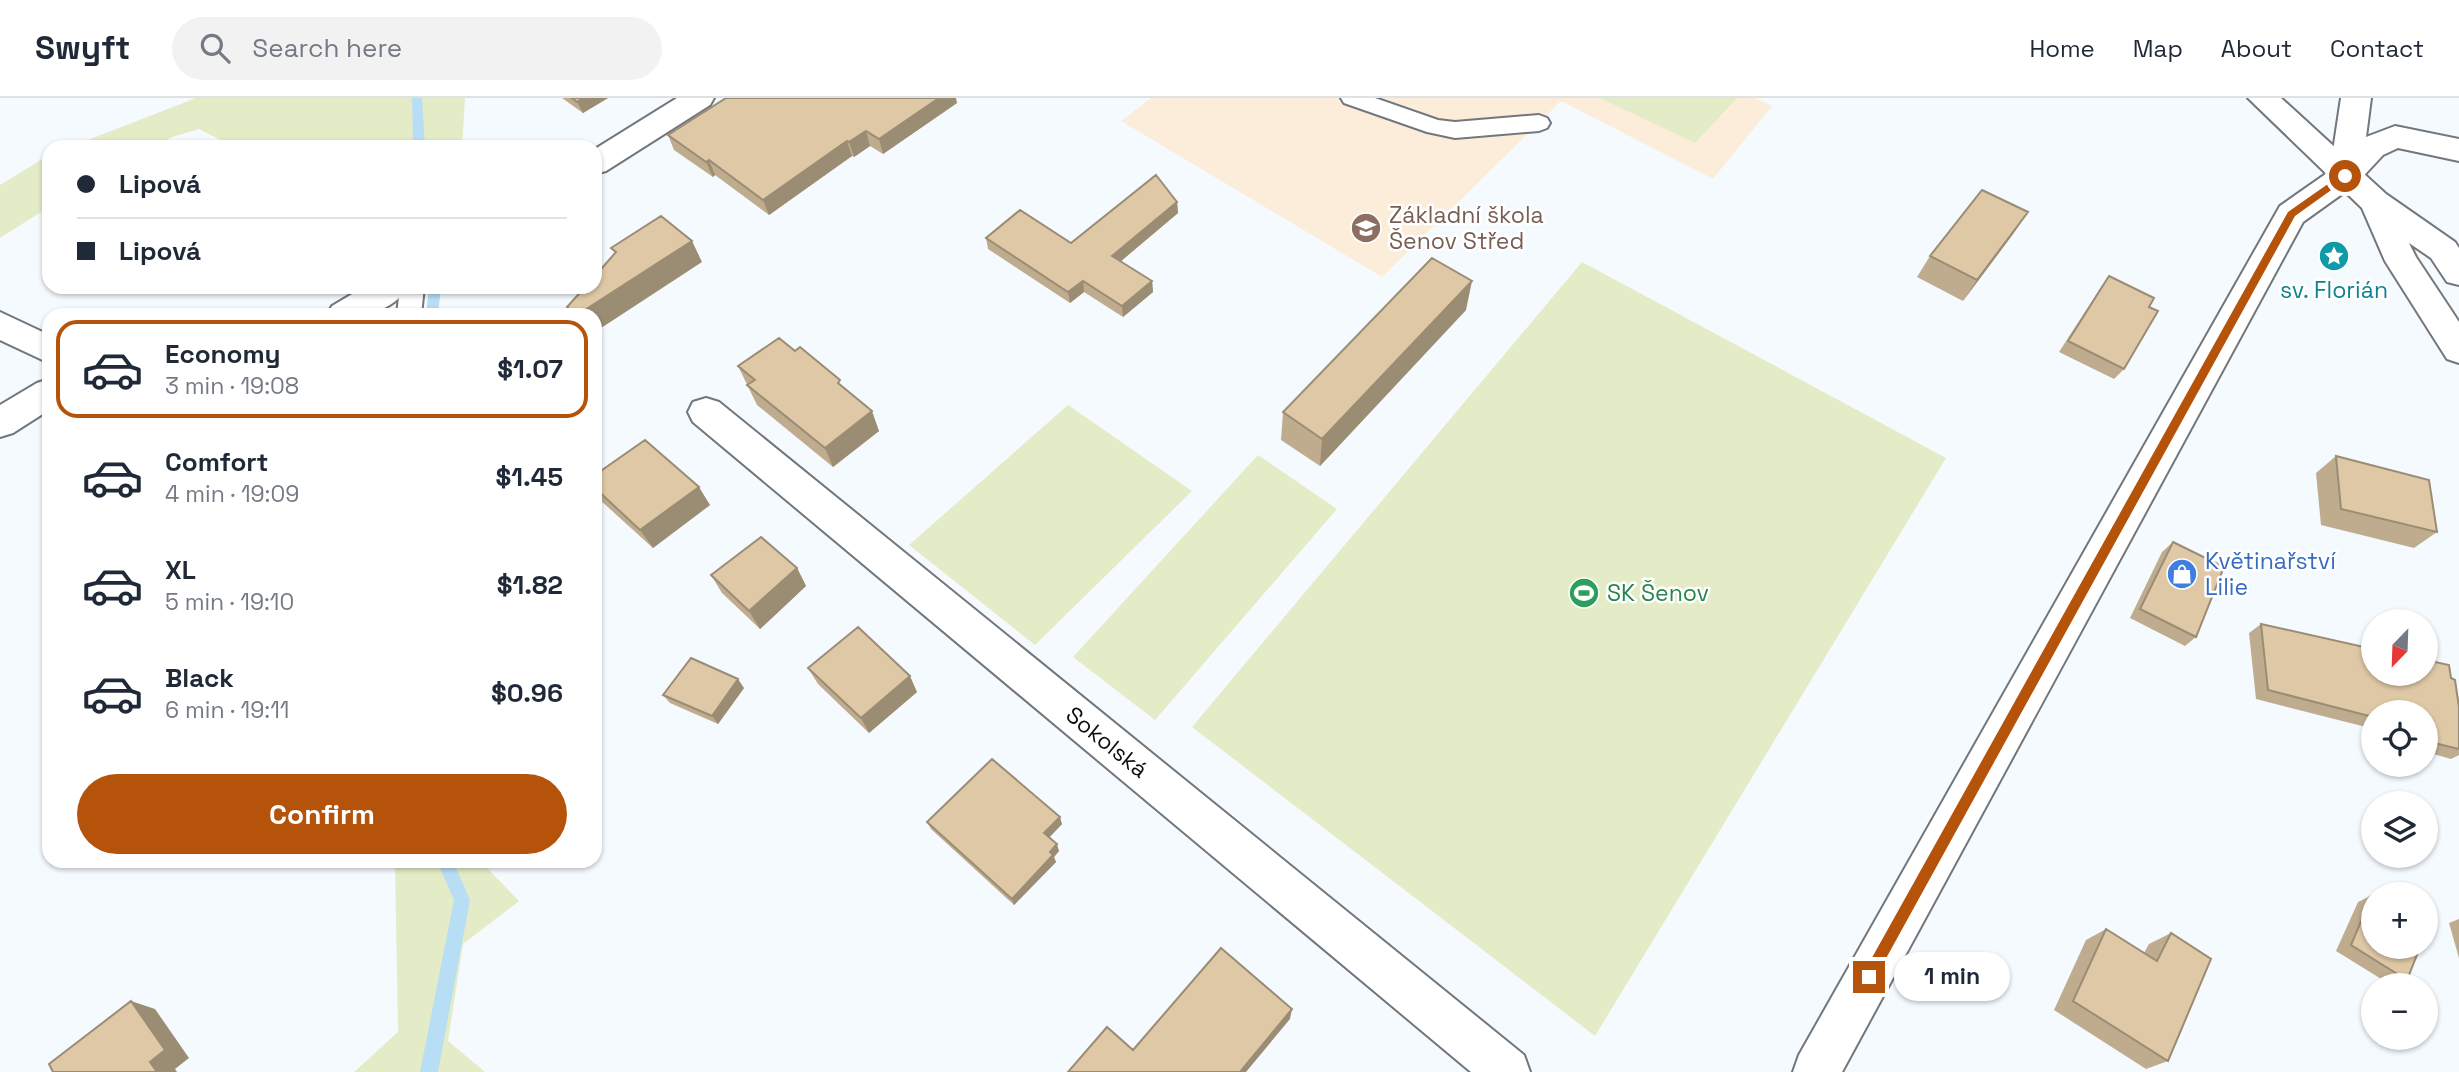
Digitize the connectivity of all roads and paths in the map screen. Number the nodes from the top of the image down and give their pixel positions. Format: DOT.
graph roads {
  1 [pos="699,98"];
  2 [pos="1352,98"];
  3 [pos="2263,98"];
  4 [pos="2356,98"];
  5 [pos="1539,123"];
  6 [pos="2459,150"];
  7 [pos="602,159"];
  8 [pos="2345,176"];
  9 [pos="2375,202"];
  10 [pos="2459,273"];
  11 [pos="378,294"];
  12 [pos="356,308"];
  13 [pos="0,325"];
  14 [pos="42,346"];
  15 [pos="2459,350"];
  16 [pos="42,397"];
  17 [pos="706,412"];
  18 [pos="0,423"];
  19 [pos="1507,1072"];
  20 [pos="1816,1072"];
  1 -- 7 [label="street"];
  2 -- 5 [label="lane"];
  3 -- 8 [label="street"];
  4 -- 8 [label="street"];
  6 -- 8 [label="street"];
  8 -- 9 [label="street"];
  8 -- 20 [label="street"];
  9 -- 10 [label="street"];
  9 -- 15 [label="street"];
  11 -- 12 [label="street"];
  13 -- 14 [label="street"];
  16 -- 18 [label="street"];
  17 -- 19 [label="street, Sokolská"];
}
